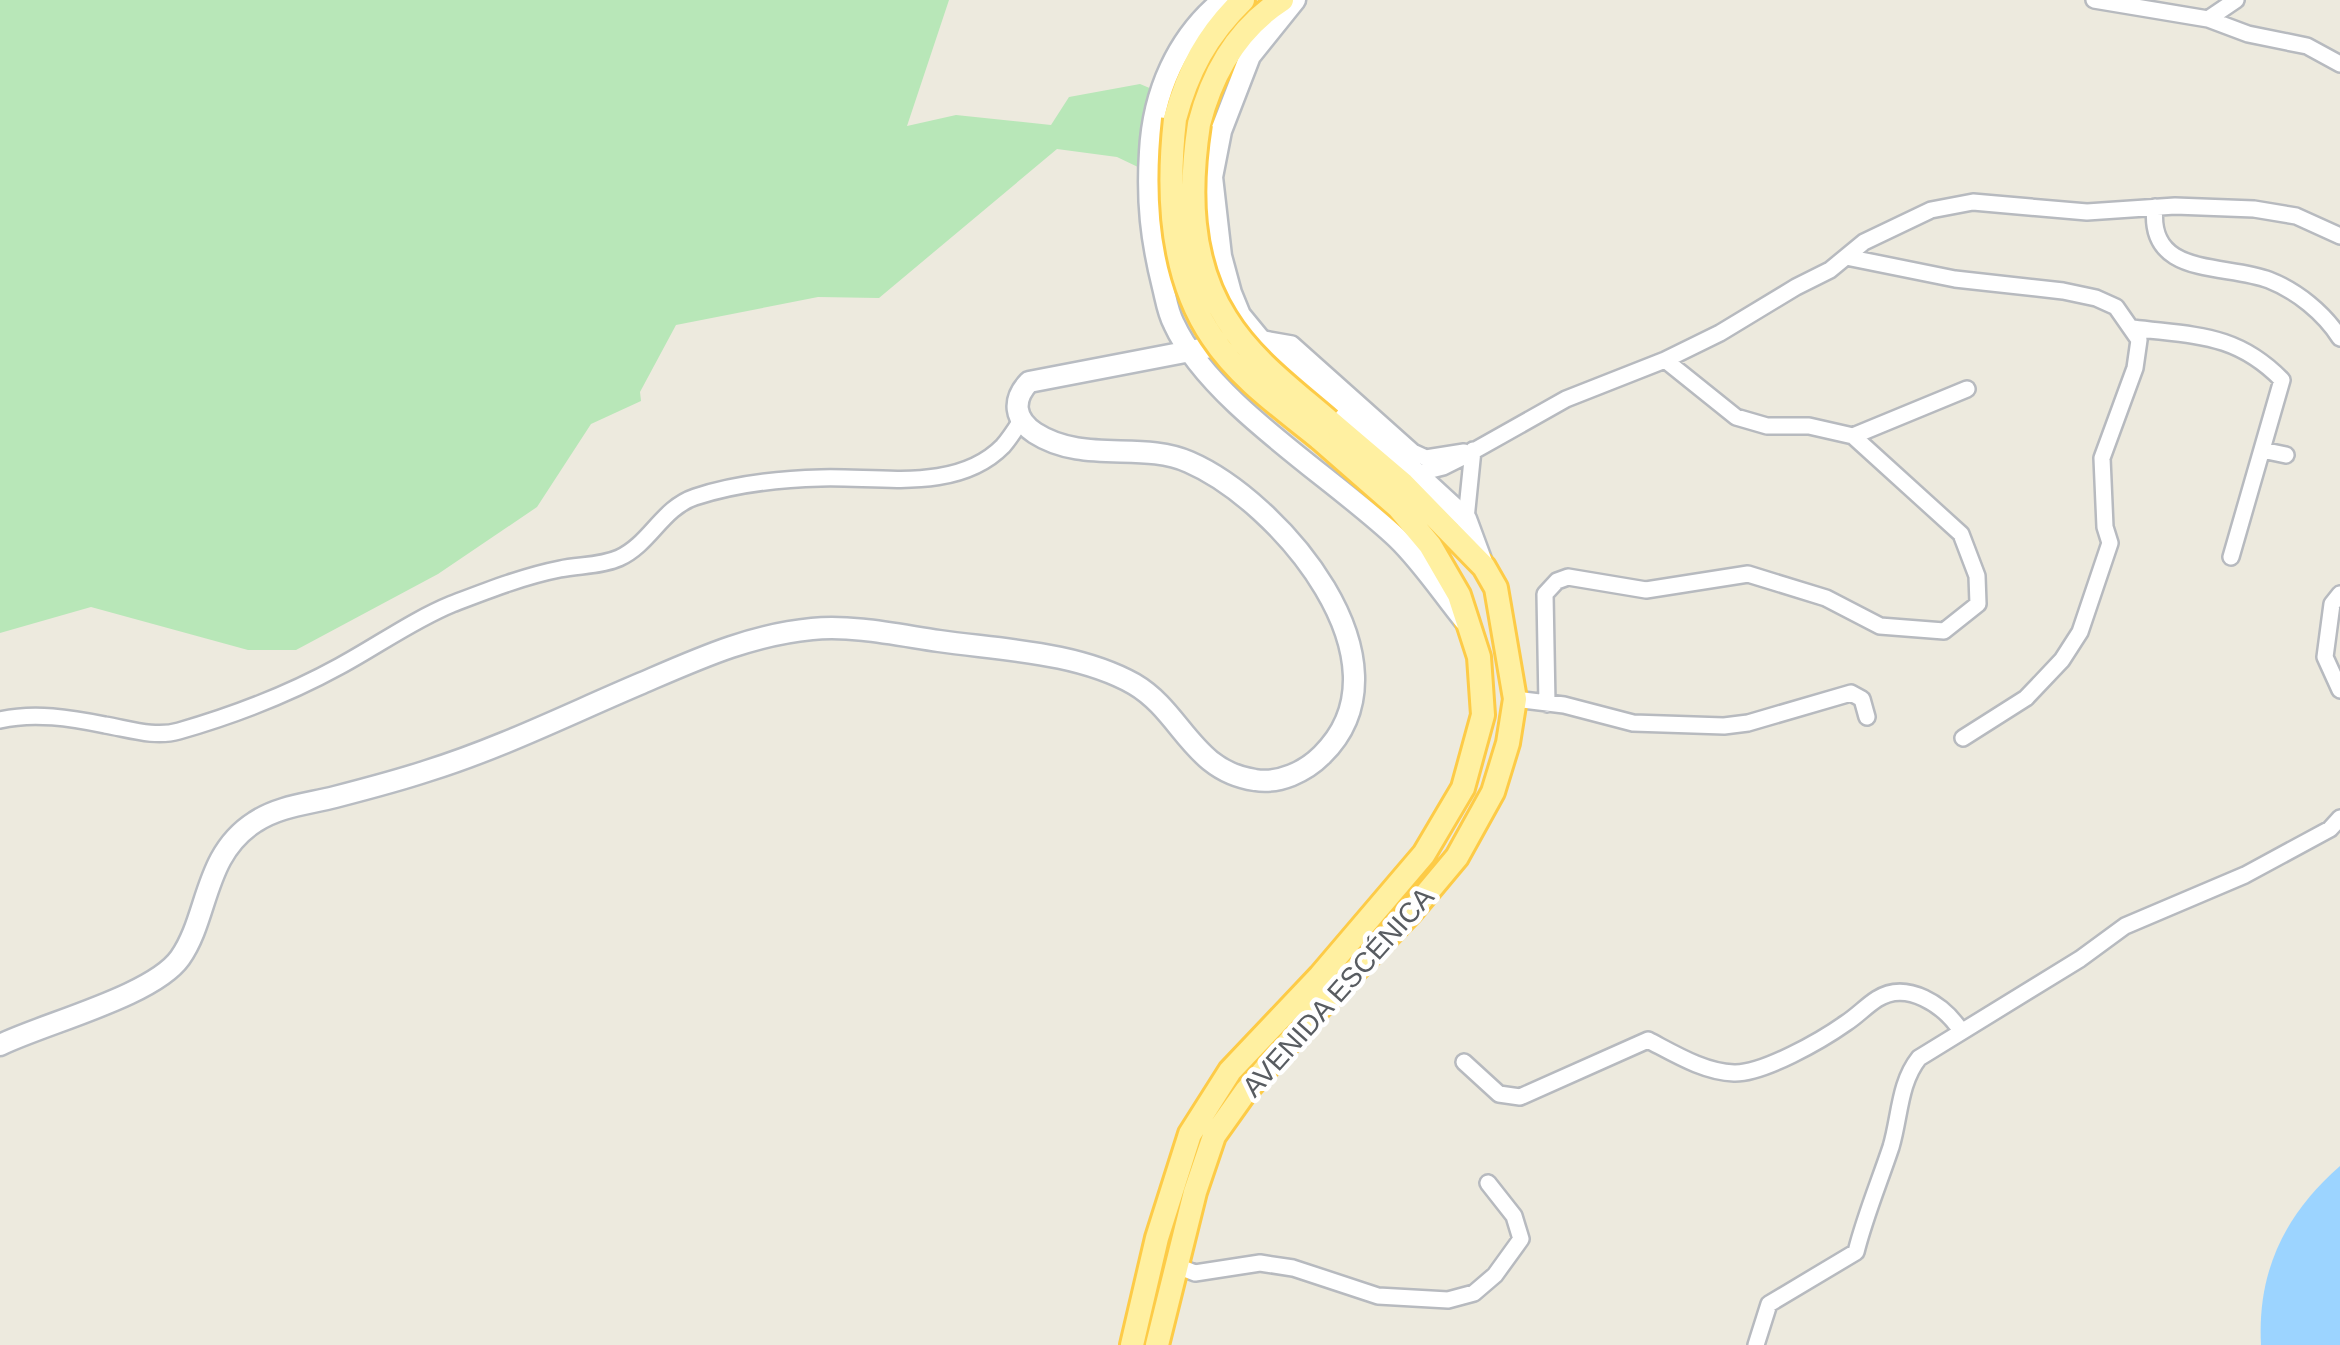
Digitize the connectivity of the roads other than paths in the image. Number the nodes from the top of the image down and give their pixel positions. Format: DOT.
graph roads {
  1 [pos="1223,0"];
  2 [pos="1243,0"];
  3 [pos="1282,0"];
  4 [pos="1295,0"];
  5 [pos="2094,0"];
  6 [pos="2236,0"];
  7 [pos="2135,2"];
  8 [pos="2208,19"];
  9 [pos="2340,64"];
  10 [pos="2155,207"];
  11 [pos="2340,236"];
  12 [pos="1846,257"];
  13 [pos="2133,328"];
  14 [pos="1258,338"];
  15 [pos="2340,338"];
  16 [pos="1191,352"];
  17 [pos="1665,360"];
  18 [pos="1968,389"];
  19 [pos="1020,422"];
  20 [pos="1324,430"];
  21 [pos="1853,436"];
  22 [pos="1473,450"];
  23 [pos="2262,450"];
  24 [pos="2286,455"];
  25 [pos="1419,474"];
  26 [pos="1466,519"];
  27 [pos="2230,556"];
  28 [pos="1484,567"];
  29 [pos="2337,601"];
  30 [pos="1468,624"];
  31 [pos="2340,690"];
  32 [pos="1515,699"];
  33 [pos="1547,704"];
  34 [pos="1867,716"];
  35 [pos="0,720"];
  36 [pos="1963,738"];
  37 [pos="2340,818"];
  38 [pos="1961,1031"];
  39 [pos="0,1045"];
  40 [pos="1464,1062"];
  41 [pos="1488,1184"];
  42 [pos="1177,1266"];
  43 [pos="1132,1345"];
  44 [pos="1156,1345"];
  45 [pos="1756,1345"];
  1 -- 16 [label="main road"];
  2 -- 20 [label="main road, bridge"];
  3 -- 20 [label="main road, bridge"];
  4 -- 14 [label="main road"];
  5 -- 7 [label="street"];
  6 -- 8 [label="street"];
  7 -- 8 [label="street"];
  8 -- 9 [label="street"];
  10 -- 11 [label="street"];
  10 -- 12 [label="street"];
  10 -- 15 [label="street"];
  12 -- 13 [label="street"];
  12 -- 17 [label="street"];
  13 -- 23 [label="street"];
  13 -- 36 [label="street"];
  14 -- 16 [label="main road"];
  14 -- 22 [label="street"];
  14 -- 25 [label="main road"];
  16 -- 19 [label="main road"];
  16 -- 30 [label="main road"];
  17 -- 21 [label="street"];
  17 -- 22 [label="street"];
  18 -- 21 [label="street"];
  19 -- 35 [label="street"];
  19 -- 39 [label="main road"];
  20 -- 28 [label="main road"];
  20 -- 30 [label="main road"];
  21 -- 33 [label="street"];
  22 -- 25 [label="street"];
  22 -- 26 [label="street"];
  23 -- 24 [label="street"];
  23 -- 27 [label="street"];
  25 -- 26 [label="main road"];
  26 -- 28 [label="main road"];
  28 -- 32 [label="main road, AVENIDA ESCÉNICA"];
  29 -- 31 [label="street"];
  30 -- 43 [label="main road"];
  32 -- 33 [label="street"];
  32 -- 42 [label="main road, AVENIDA ESCÉNICA"];
  33 -- 34 [label="street"];
  37 -- 38 [label="street"];
  38 -- 40 [label="street"];
  38 -- 45 [label="street"];
  41 -- 42 [label="street"];
  42 -- 44 [label="main road, AVENIDA ESCÉNICA"];
}
